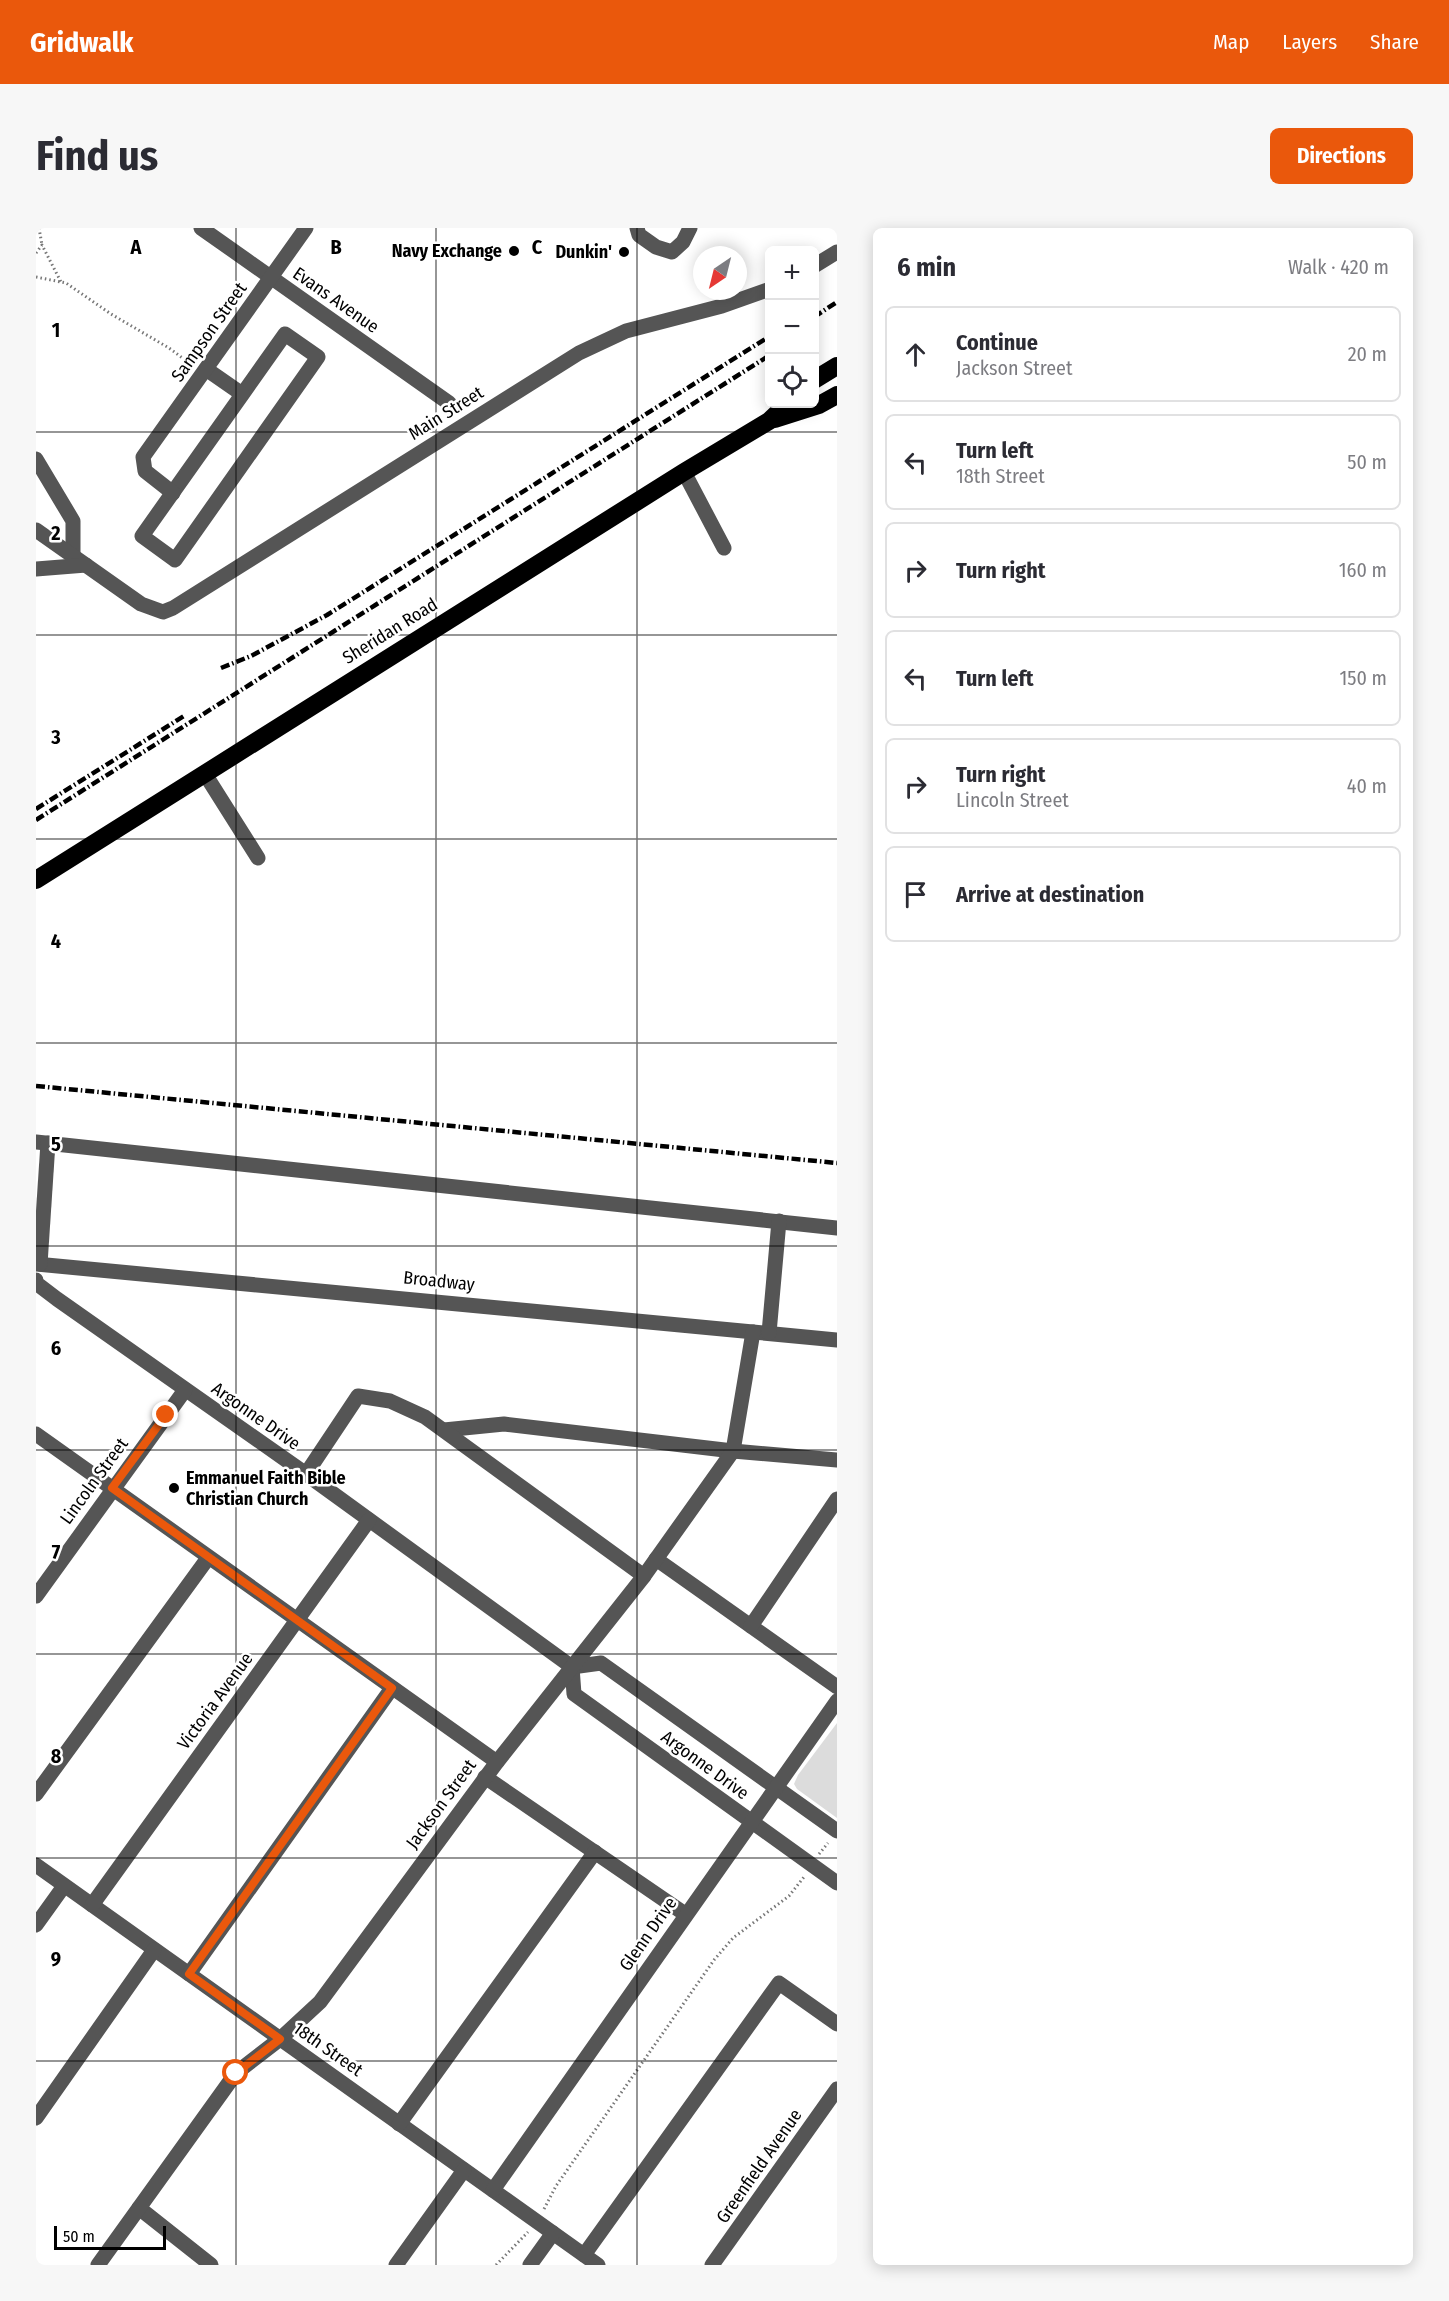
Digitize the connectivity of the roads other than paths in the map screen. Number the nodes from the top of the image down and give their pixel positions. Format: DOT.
graph roads {
  1 [pos="201,228"];
  2 [pos="306,228"];
  3 [pos="637,228"];
  4 [pos="690,228"];
  5 [pos="837,252"];
  6 [pos="819,263"];
  7 [pos="271,278"];
  8 [pos="765,291"];
  9 [pos="837,366"];
  10 [pos="205,371"];
  11 [pos="819,377"];
  12 [pos="242,394"];
  13 [pos="837,395"];
  14 [pos="449,403"];
  15 [pos="783,408"];
  16 [pos="769,421"];
  17 [pos="36,459"];
  18 [pos="684,472"];
  19 [pos="173,493"];
  20 [pos="36,530"];
  21 [pos="724,548"];
  22 [pos="73,556"];
  23 [pos="86,565"];
  24 [pos="36,569"];
  25 [pos="205,774"];
  26 [pos="258,858"];
  27 [pos="36,880"];
  28 [pos="42,1143"];
  29 [pos="779,1221"];
  30 [pos="837,1228"];
  31 [pos="38,1264"];
  32 [pos="36,1280"];
  33 [pos="753,1332"];
  34 [pos="770,1333"];
  35 [pos="837,1340"];
  36 [pos="185,1390"];
  37 [pos="444,1430"];
  38 [pos="36,1434"];
  39 [pos="733,1451"];
  40 [pos="837,1460"];
  41 [pos="306,1474"];
  42 [pos="112,1488"];
  43 [pos="837,1498"];
  44 [pos="369,1520"];
  45 [pos="208,1558"];
  46 [pos="656,1559"];
  47 [pos="644,1576"];
  48 [pos="36,1596"];
  49 [pos="296,1621"];
  50 [pos="751,1626"];
  51 [pos="572,1667"];
  52 [pos="837,1687"];
  53 [pos="392,1688"];
  54 [pos="837,1701"];
  55 [pos="496,1762"];
  56 [pos="485,1777"];
  57 [pos="775,1788"];
  58 [pos="36,1794"];
  59 [pos="751,1822"];
  60 [pos="835,1834"];
  61 [pos="595,1852"];
  62 [pos="36,1865"];
  63 [pos="837,1883"];
  64 [pos="64,1886"];
  65 [pos="92,1905"];
  66 [pos="685,1914"];
  67 [pos="36,1925"];
  68 [pos="154,1950"];
  69 [pos="189,1974"];
  70 [pos="837,2024"];
  71 [pos="280,2039"];
  72 [pos="837,2089"];
  73 [pos="36,2118"];
  74 [pos="399,2124"];
  75 [pos="464,2170"];
  76 [pos="493,2190"];
  77 [pos="139,2208"];
  78 [pos="553,2233"];
  79 [pos="584,2255"];
  80 [pos="98,2265"];
  81 [pos="211,2265"];
  82 [pos="396,2265"];
  83 [pos="530,2265"];
  84 [pos="598,2265"];
  85 [pos="712,2265"];
  1 -- 7 [label="street, Evans Avenue"];
  2 -- 7 [label="street, Sampson Street"];
  3 -- 4 [label="street"];
  5 -- 6 [label="street"];
  7 -- 10 [label="street, Sampson Street"];
  7 -- 14 [label="street, Evans Avenue"];
  8 -- 23 [label="street, Main Street"];
  9 -- 11 [label="highway"];
  10 -- 12 [label="street"];
  10 -- 19 [label="street, Sampson Street"];
  12 -- 19 [label="street"];
  12 -- 19 [label="street"];
  13 -- 16 [label="highway, Sheridan Road"];
  15 -- 16 [label="highway, Sheridan Road"];
  16 -- 18 [label="highway, Sheridan Road"];
  17 -- 22 [label="street"];
  18 -- 21 [label="street"];
  18 -- 25 [label="highway, Sheridan Road"];
  20 -- 22 [label="street"];
  22 -- 23 [label="street"];
  23 -- 24 [label="street"];
  25 -- 26 [label="street"];
  25 -- 27 [label="highway, Sheridan Road"];
  28 -- 29 [label="street"];
  28 -- 31 [label="street"];
  29 -- 30 [label="street"];
  29 -- 34 [label="street"];
  31 -- 33 [label="street, Broadway"];
  32 -- 36 [label="street, Argonne Drive"];
  33 -- 34 [label="street, Broadway"];
  33 -- 39 [label="street, Jackson Street"];
  34 -- 35 [label="street, Broadway"];
  36 -- 41 [label="street, Argonne Drive"];
  36 -- 42 [label="street, Lincoln Street"];
  37 -- 39 [label="street"];
  37 -- 41 [label="street"];
  37 -- 47 [label="street"];
  38 -- 42 [label="street"];
  39 -- 40 [label="street"];
  39 -- 46 [label="street, Jackson Street"];
  41 -- 44 [label="street, Argonne Drive"];
  42 -- 45 [label="street"];
  42 -- 48 [label="street, Lincoln Street"];
  43 -- 50 [label="street"];
  44 -- 49 [label="street, Victoria Avenue"];
  44 -- 51 [label="street, Argonne Drive"];
  45 -- 49 [label="street"];
  45 -- 58 [label="street"];
  46 -- 47 [label="street, Jackson Street"];
  46 -- 50 [label="street"];
  47 -- 51 [label="street, Jackson Street"];
  49 -- 53 [label="street"];
  49 -- 65 [label="street, Victoria Avenue"];
  50 -- 52 [label="street"];
  51 -- 55 [label="street, Jackson Street"];
  51 -- 57 [label="street, Argonne Drive"];
  51 -- 59 [label="street, Argonne Drive"];
  53 -- 55 [label="street"];
  53 -- 69 [label="street"];
  54 -- 57 [label="street, Glenn Drive"];
  55 -- 56 [label="street, Jackson Street"];
  56 -- 61 [label="street"];
  56 -- 71 [label="street, Jackson Street"];
  57 -- 59 [label="street, Glenn Drive"];
  57 -- 60 [label="street, Argonne Drive"];
  59 -- 63 [label="street, Argonne Drive"];
  59 -- 66 [label="street, Glenn Drive"];
  61 -- 66 [label="street"];
  61 -- 74 [label="street"];
  62 -- 64 [label="street, 18th Street"];
  64 -- 65 [label="street, 18th Street"];
  64 -- 67 [label="street"];
  65 -- 68 [label="street, 18th Street"];
  66 -- 76 [label="street, Glenn Drive"];
  68 -- 69 [label="street, 18th Street"];
  68 -- 73 [label="street"];
  69 -- 71 [label="street, 18th Street"];
  70 -- 79 [label="street"];
  71 -- 74 [label="street, 18th Street"];
  71 -- 77 [label="street, Jackson Street"];
  72 -- 85 [label="street, Greenfield Avenue"];
  74 -- 75 [label="street, 18th Street"];
  75 -- 76 [label="street, 18th Street"];
  75 -- 82 [label="street"];
  76 -- 78 [label="street, 18th Street"];
  77 -- 80 [label="street, Jackson Street"];
  77 -- 81 [label="street"];
  78 -- 79 [label="street, 18th Street"];
  78 -- 83 [label="street"];
  79 -- 84 [label="street, 18th Street"];
}
